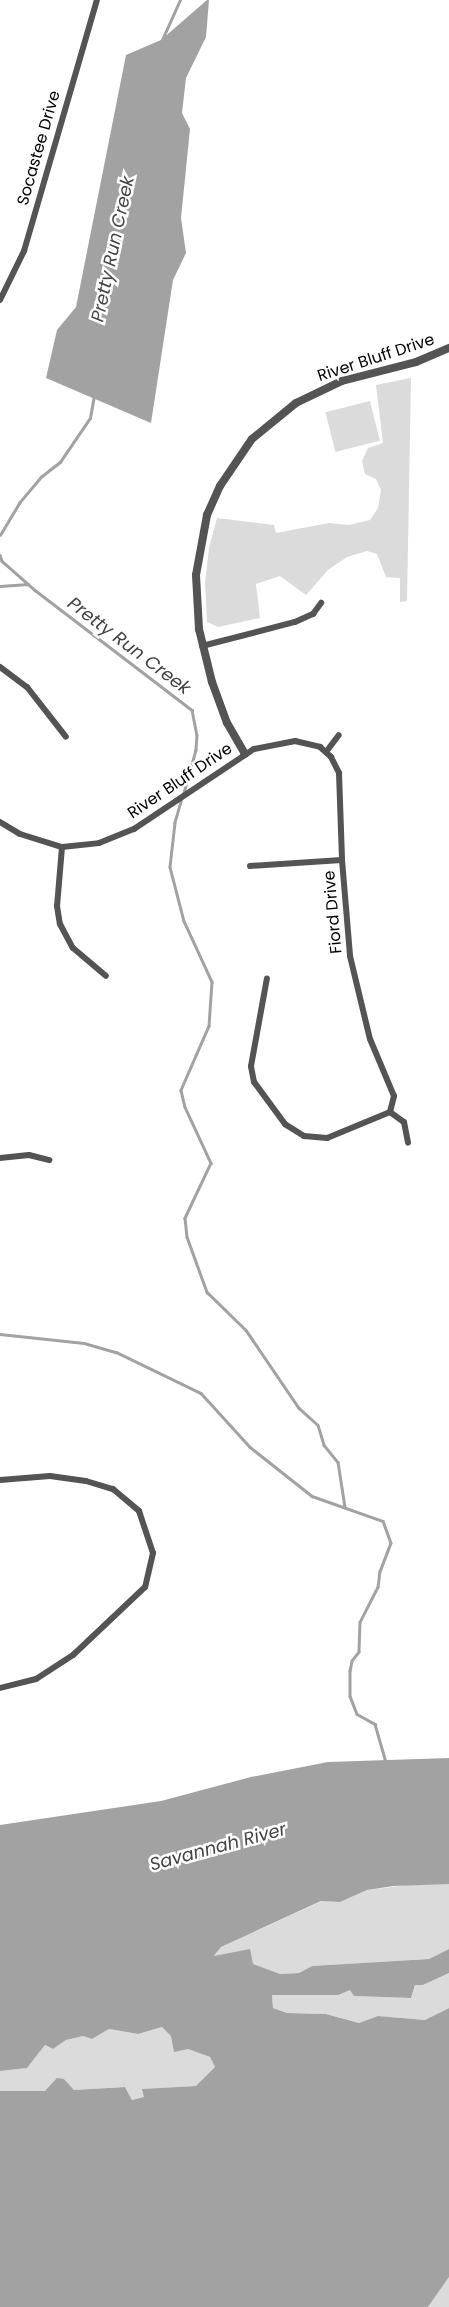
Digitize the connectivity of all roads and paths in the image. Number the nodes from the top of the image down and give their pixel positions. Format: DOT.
graph roads {
  1 [pos="97,0"];
  2 [pos="0,300"];
  3 [pos="449,348"];
  4 [pos="321,604"];
  5 [pos="202,646"];
  6 [pos="0,667"];
  7 [pos="339,735"];
  8 [pos="66,737"];
  9 [pos="326,752"];
  10 [pos="245,754"];
  11 [pos="0,822"];
  12 [pos="62,847"];
  13 [pos="342,860"];
  14 [pos="250,866"];
  15 [pos="106,976"];
  16 [pos="268,978"];
  17 [pos="390,1112"];
  18 [pos="408,1142"];
  19 [pos="0,1158"];
  20 [pos="49,1160"];
  21 [pos="0,1480"];
  22 [pos="0,1688"];
  1 -- 2 [label="street, Socastee Drive"];
  3 -- 5 [label="street, River Bluff Drive"];
  4 -- 5 [label="street"];
  5 -- 10 [label="street, River Bluff Drive"];
  6 -- 8 [label="street"];
  7 -- 9 [label="street"];
  9 -- 10 [label="street"];
  9 -- 13 [label="street, Fiord Drive"];
  10 -- 12 [label="street, River Bluff Drive"];
  11 -- 12 [label="street, River Bluff Drive"];
  12 -- 15 [label="street"];
  13 -- 14 [label="street"];
  13 -- 17 [label="street, Fiord Drive"];
  16 -- 17 [label="street"];
  17 -- 18 [label="street"];
  19 -- 20 [label="street"];
  21 -- 22 [label="street"];
}
